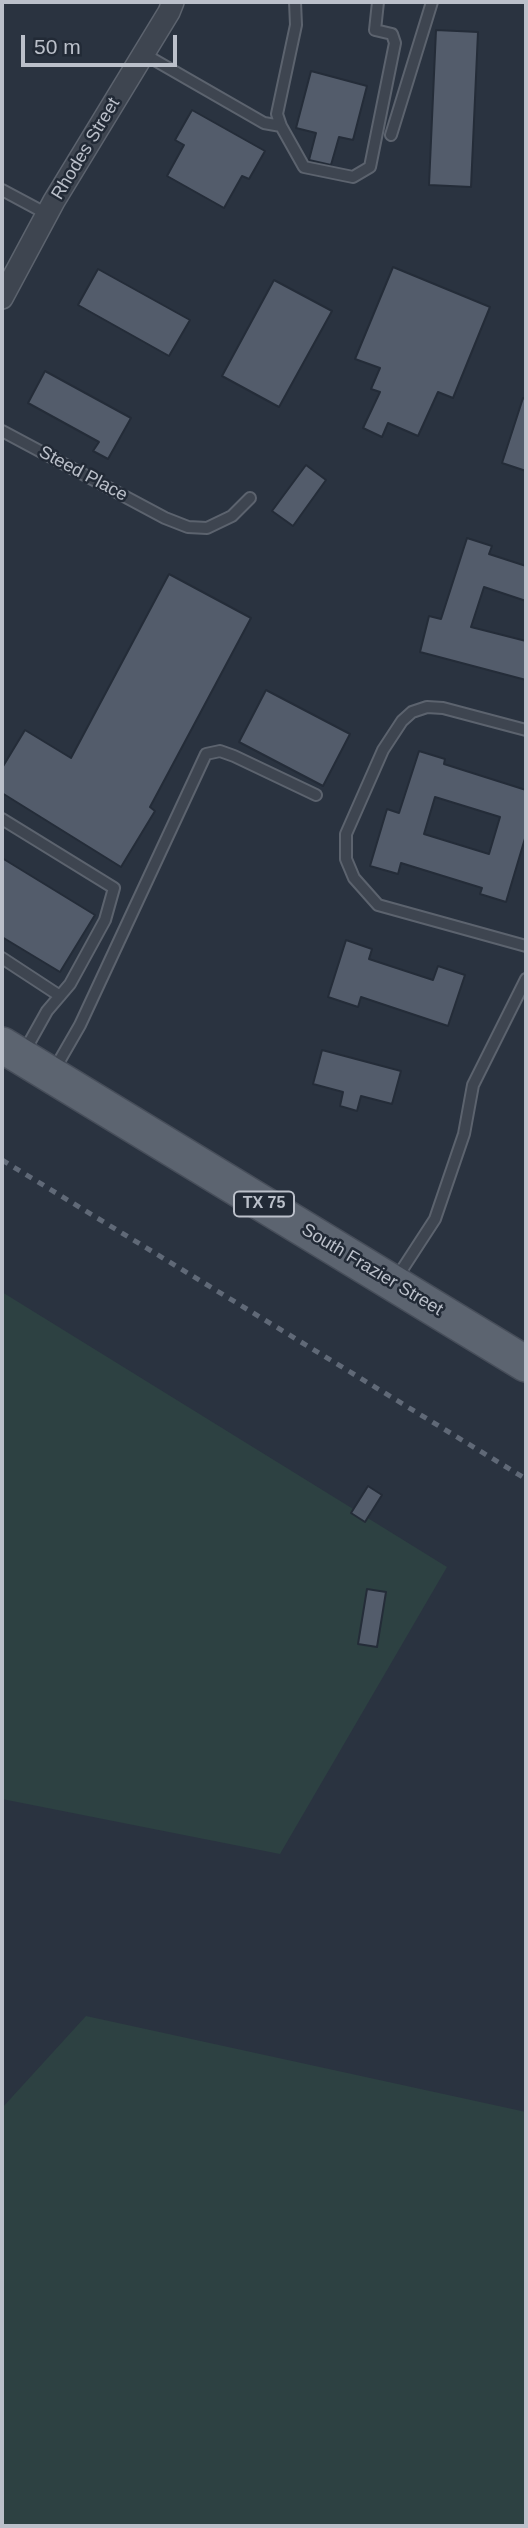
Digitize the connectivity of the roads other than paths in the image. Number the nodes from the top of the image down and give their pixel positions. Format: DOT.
graph roads {
  1 [pos="173,2"];
  2 [pos="295,2"];
  3 [pos="378,2"];
  4 [pos="432,2"];
  5 [pos="144,54"];
  6 [pos="281,126"];
  7 [pos="391,135"];
  8 [pos="2,190"];
  9 [pos="47,214"];
  10 [pos="2,298"];
  11 [pos="2,431"];
  12 [pos="250,498"];
  13 [pos="526,730"];
  14 [pos="316,795"];
  15 [pos="2,819"];
  16 [pos="526,946"];
  17 [pos="2,958"];
  18 [pos="526,979"];
  19 [pos="60,996"];
  20 [pos="12,1051"];
  21 [pos="51,1075"];
  22 [pos="393,1283"];
  23 [pos="526,1364"];
  1 -- 5 [label="street, Rhodes Street"];
  2 -- 6 [label="lane"];
  3 -- 6 [label="lane"];
  4 -- 7 [label="lane"];
  5 -- 6 [label="lane"];
  5 -- 9 [label="street, Rhodes Street"];
  8 -- 9 [label="lane"];
  9 -- 10 [label="street, Rhodes Street"];
  11 -- 12 [label="lane, Steed Place"];
  13 -- 16 [label="lane"];
  14 -- 21 [label="lane"];
  15 -- 19 [label="lane"];
  17 -- 19 [label="lane"];
  18 -- 22 [label="lane"];
  19 -- 20 [label="lane"];
  20 -- 21 [label="main road, South Frazier Street / TX 75"];
  21 -- 22 [label="main road, South Frazier Street / TX 75"];
  22 -- 23 [label="main road, South Frazier Street / TX 75"];
}
